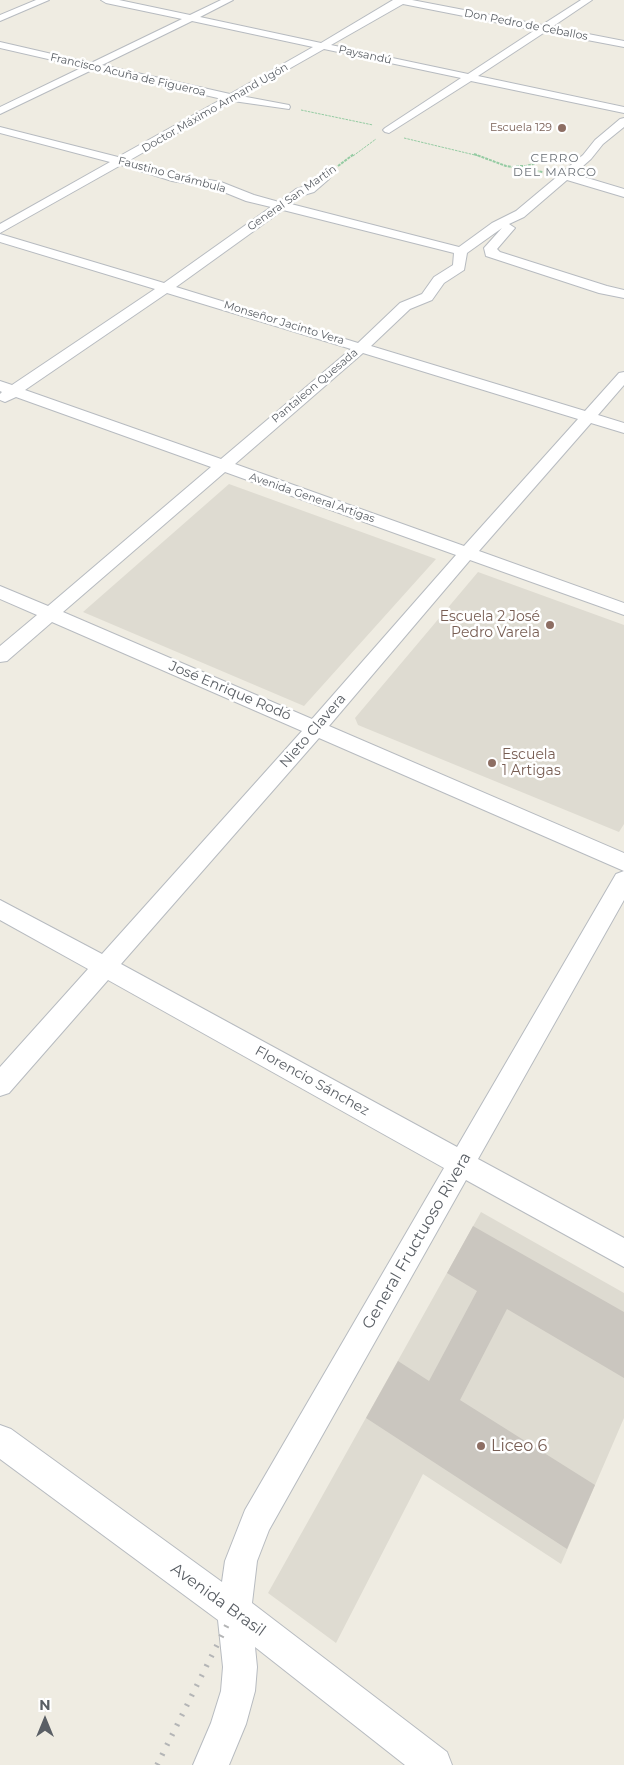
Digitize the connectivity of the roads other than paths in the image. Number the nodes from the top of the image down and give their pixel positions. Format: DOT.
graph roads {
  1 [pos="44,0"];
  2 [pos="106,0"];
  3 [pos="228,0"];
  4 [pos="401,0"];
  5 [pos="587,0"];
  6 [pos="0,18"];
  7 [pos="190,18"];
  8 [pos="546,28"];
  9 [pos="624,44"];
  10 [pos="0,45"];
  11 [pos="323,46"];
  12 [pos="90,67"];
  13 [pos="470,77"];
  14 [pos="233,98"];
  15 [pos="285,107"];
  16 [pos="624,110"];
  17 [pos="0,111"];
  18 [pos="624,122"];
  19 [pos="0,130"];
  20 [pos="389,130"];
  21 [pos="121,162"];
  22 [pos="564,175"];
  23 [pos="325,176"];
  24 [pos="624,192"];
  25 [pos="282,205"];
  26 [pos="520,214"];
  27 [pos="0,229"];
  28 [pos="0,238"];
  29 [pos="460,251"];
  30 [pos="166,288"];
  31 [pos="624,294"];
  32 [pos="362,347"];
  33 [pos="624,376"];
  34 [pos="4,393"];
  35 [pos="588,417"];
  36 [pos="624,428"];
  37 [pos="221,466"];
  38 [pos="468,552"];
  39 [pos="0,592"];
  40 [pos="624,609"];
  41 [pos="48,613"];
  42 [pos="0,656"];
  43 [pos="316,728"];
  44 [pos="624,862"];
  45 [pos="624,880"];
  46 [pos="0,909"];
  47 [pos="105,967"];
  48 [pos="0,1085"];
  49 [pos="461,1164"];
  50 [pos="624,1253"];
  51 [pos="0,1440"];
  52 [pos="234,1611"];
  53 [pos="212,1765"];
  54 [pos="434,1765"];
  1 -- 6 [label="street"];
  2 -- 7 [label="street, Paysandú"];
  3 -- 7 [label="street"];
  4 -- 8 [label="street, Don Pedro de Ceballos"];
  4 -- 11 [label="street, Doctor Máximo Armand Ugón"];
  5 -- 8 [label="street"];
  7 -- 11 [label="street, Paysandú"];
  7 -- 12 [label="street"];
  8 -- 9 [label="street, Don Pedro de Ceballos"];
  8 -- 13 [label="street"];
  10 -- 12 [label="street, Francisco Acuña de Figueroa"];
  11 -- 13 [label="street, Paysandú"];
  11 -- 14 [label="street, Doctor Máximo Armand Ugón"];
  12 -- 14 [label="street, Francisco Acuña de Figueroa"];
  12 -- 17 [label="street"];
  13 -- 16 [label="street, Paysandú"];
  13 -- 20 [label="street"];
  14 -- 15 [label="street, Francisco Acuña de Figueroa"];
  14 -- 21 [label="street, Doctor Máximo Armand Ugón"];
  18 -- 22 [label="street"];
  19 -- 21 [label="street, Faustino Carámbula"];
  21 -- 25 [label="street, Faustino Carámbula"];
  21 -- 27 [label="street, Doctor Máximo Armand Ugón"];
  22 -- 24 [label="street"];
  22 -- 26 [label="street"];
  23 -- 25 [label="street, General San Martín"];
  25 -- 29 [label="street, Faustino Carámbula"];
  25 -- 30 [label="street, General San Martín"];
  26 -- 29 [label="street"];
  26 -- 31 [label="street"];
  28 -- 30 [label="street, Monseñor Jacinto Vera"];
  29 -- 32 [label="street, Pantaleon Quesada"];
  30 -- 32 [label="street, Monseñor Jacinto Vera"];
  30 -- 34 [label="street, General San Martín"];
  32 -- 35 [label="street, Monseñor Jacinto Vera"];
  32 -- 37 [label="street, Pantaleon Quesada"];
  33 -- 35 [label="street, Nieto Clavera"];
  34 -- 37 [label="street, Avenida General Artigas"];
  35 -- 36 [label="street, Monseñor Jacinto Vera"];
  35 -- 38 [label="street, Nieto Clavera"];
  37 -- 38 [label="street, Avenida General Artigas"];
  37 -- 41 [label="street, Pantaleon Quesada"];
  38 -- 40 [label="street, Avenida General Artigas"];
  38 -- 43 [label="street, Nieto Clavera"];
  39 -- 41 [label="street, José Enrique Rodó"];
  41 -- 42 [label="street, Pantaleon Quesada"];
  41 -- 43 [label="street, José Enrique Rodó"];
  43 -- 44 [label="street, José Enrique Rodó"];
  43 -- 47 [label="street, Nieto Clavera"];
  45 -- 49 [label="street, General Fructuoso Rivera"];
  46 -- 47 [label="street, Florencio Sánchez"];
  47 -- 48 [label="street, Nieto Clavera"];
  47 -- 49 [label="street, Florencio Sánchez"];
  49 -- 50 [label="street, Florencio Sánchez"];
  49 -- 52 [label="street, General Fructuoso Rivera"];
  51 -- 52 [label="street, Avenida Brasil"];
  52 -- 53 [label="street, General Fructuoso Rivera"];
  52 -- 54 [label="street, Avenida Brasil"];
}
